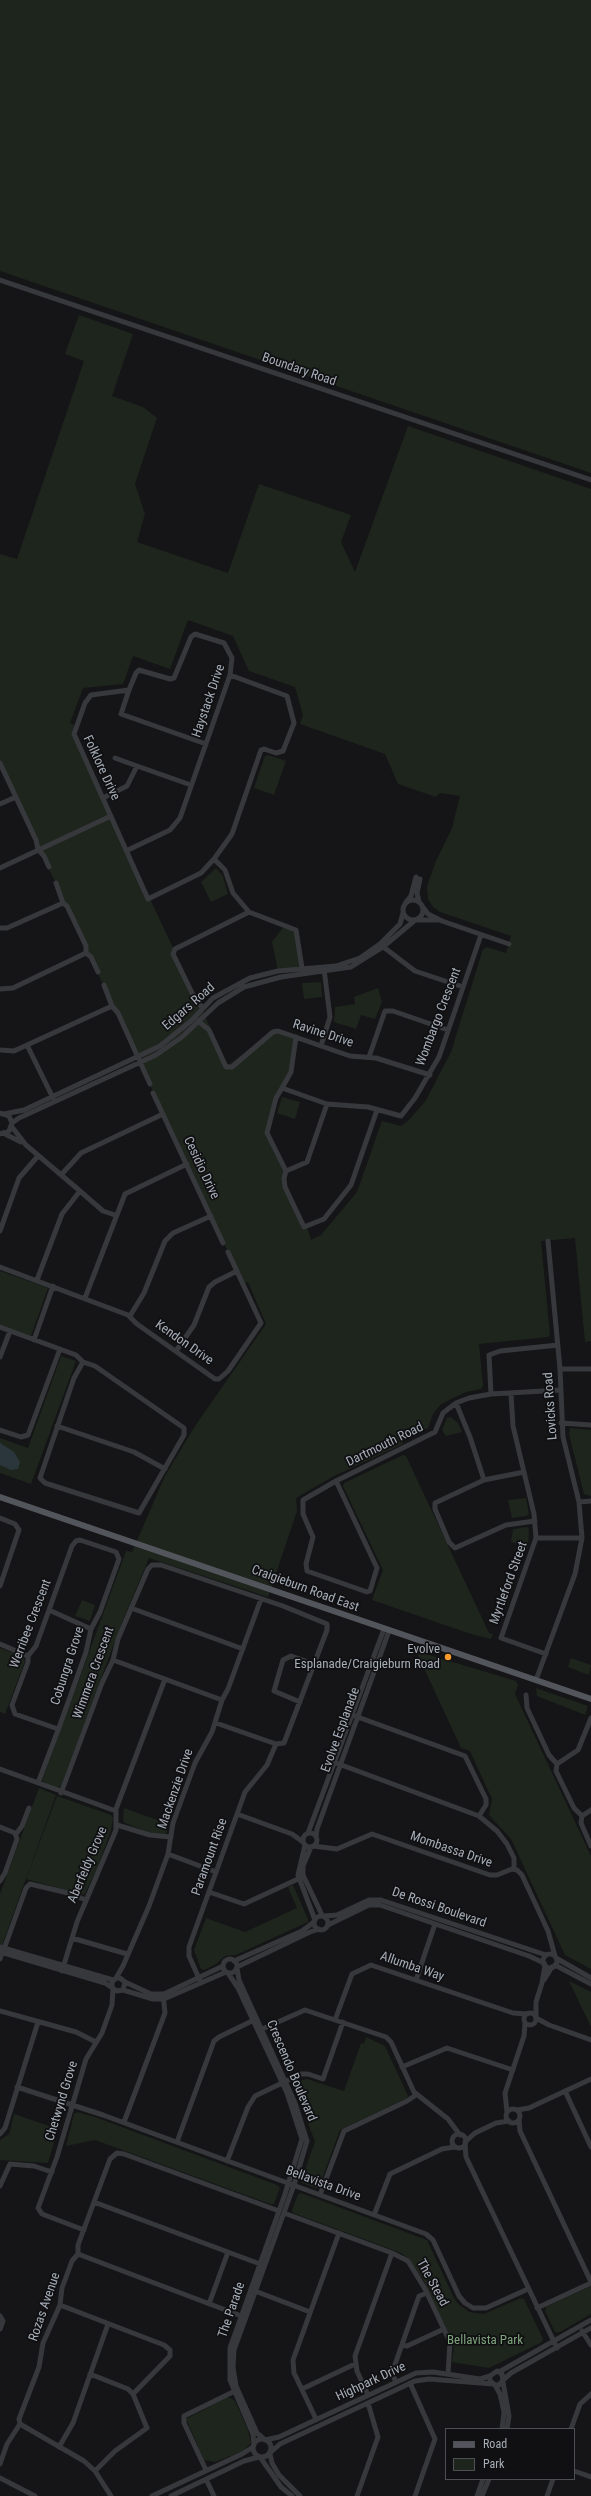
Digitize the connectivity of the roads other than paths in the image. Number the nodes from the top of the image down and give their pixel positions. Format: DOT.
graph roads {
  1 [pos="0,280"];
  2 [pos="591,480"];
  3 [pos="230,675"];
  4 [pos="129,690"];
  5 [pos="206,744"];
  6 [pos="115,758"];
  7 [pos="0,763"];
  8 [pos="138,766"];
  9 [pos="191,785"];
  10 [pos="16,797"];
  11 [pos="103,798"];
  12 [pos="0,804"];
  13 [pos="111,816"];
  14 [pos="38,849"];
  15 [pos="128,850"];
  16 [pos="214,859"];
  17 [pos="49,867"];
  18 [pos="0,868"];
  19 [pos="56,883"];
  20 [pos="63,903"];
  21 [pos="406,903"];
  22 [pos="421,904"];
  23 [pos="249,912"];
  24 [pos="403,913"];
  25 [pos="414,920"];
  26 [pos="442,921"];
  27 [pos="0,928"];
  28 [pos="481,935"];
  29 [pos="509,944"];
  30 [pos="381,946"];
  31 [pos="86,953"];
  32 [pos="302,968"];
  33 [pos="324,969"];
  34 [pos="98,972"];
  35 [pos="104,985"];
  36 [pos="463,987"];
  37 [pos="0,989"];
  38 [pos="112,1006"];
  39 [pos="202,1007"];
  40 [pos="198,1021"];
  41 [pos="448,1030"];
  42 [pos="296,1037"];
  43 [pos="27,1045"];
  44 [pos="321,1046"];
  45 [pos="0,1050"];
  46 [pos="369,1057"];
  47 [pos="139,1059"];
  48 [pos="430,1075"];
  49 [pos="150,1084"];
  50 [pos="282,1088"];
  51 [pos="153,1093"];
  52 [pos="53,1099"];
  53 [pos="327,1104"];
  54 [pos="378,1110"];
  55 [pos="2,1113"];
  56 [pos="163,1114"];
  57 [pos="12,1125"];
  58 [pos="2,1134"];
  59 [pos="26,1145"];
  60 [pos="38,1156"];
  61 [pos="186,1164"];
  62 [pos="286,1172"];
  63 [pos="61,1175"];
  64 [pos="80,1191"];
  65 [pos="115,1216"];
  66 [pos="211,1216"];
  67 [pos="0,1231"];
  68 [pos="548,1241"];
  69 [pos="223,1243"];
  70 [pos="228,1252"];
  71 [pos="0,1267"];
  72 [pos="237,1271"];
  73 [pos="37,1280"];
  74 [pos="53,1286"];
  75 [pos="86,1298"];
  76 [pos="130,1316"];
  77 [pos="0,1327"];
  78 [pos="10,1331"];
  79 [pos="34,1340"];
  80 [pos="558,1345"];
  81 [pos="60,1349"];
  82 [pos="176,1352"];
  83 [pos="0,1357"];
  84 [pos="83,1362"];
  85 [pos="560,1369"];
  86 [pos="591,1369"];
  87 [pos="560,1390"];
  88 [pos="491,1394"];
  89 [pos="511,1394"];
  90 [pos="456,1403"];
  91 [pos="561,1423"];
  92 [pos="591,1425"];
  93 [pos="57,1426"];
  94 [pos="0,1430"];
  95 [pos="165,1469"];
  96 [pos="524,1472"];
  97 [pos="484,1480"];
  98 [pos="336,1481"];
  99 [pos="0,1496"];
  100 [pos="591,1501"];
  101 [pos="579,1502"];
  102 [pos="0,1518"];
  103 [pos="535,1522"];
  104 [pos="536,1538"];
  105 [pos="582,1538"];
  106 [pos="118,1555"];
  107 [pos="1,1582"];
  108 [pos="261,1599"];
  109 [pos="131,1608"];
  110 [pos="49,1610"];
  111 [pos="91,1629"];
  112 [pos="387,1630"];
  113 [pos="0,1644"];
  114 [pos="243,1649"];
  115 [pos="546,1654"];
  116 [pos="28,1656"];
  117 [pos="113,1660"];
  118 [pos="314,1664"];
  119 [pos="165,1679"];
  120 [pos="536,1680"];
  121 [pos="526,1695"];
  122 [pos="591,1699"];
  123 [pos="222,1700"];
  124 [pos="300,1702"];
  125 [pos="356,1716"];
  126 [pos="591,1718"];
  127 [pos="216,1723"];
  128 [pos="58,1729"];
  129 [pos="278,1745"];
  130 [pos="338,1764"];
  131 [pos="557,1764"];
  132 [pos="0,1769"];
  133 [pos="38,1783"];
  134 [pos="61,1793"];
  135 [pos="29,1808"];
  136 [pos="591,1810"];
  137 [pos="116,1811"];
  138 [pos="237,1814"];
  139 [pos="479,1816"];
  140 [pos="582,1816"];
  141 [pos="117,1826"];
  142 [pos="0,1827"];
  143 [pos="16,1834"];
  144 [pos="292,1834"];
  145 [pos="307,1834"];
  146 [pos="171,1838"];
  147 [pos="317,1838"];
  148 [pos="304,1844"];
  149 [pos="591,1846"];
  150 [pos="312,1847"];
  151 [pos="328,1847"];
  152 [pos="168,1854"];
  153 [pos="514,1869"];
  154 [pos="216,1872"];
  155 [pos="298,1879"];
  156 [pos="0,1881"];
  157 [pos="209,1892"];
  158 [pos="86,1900"];
  159 [pos="324,1916"];
  160 [pos="314,1921"];
  161 [pos="436,1924"];
  162 [pos="328,1925"];
  163 [pos="319,1930"];
  164 [pos="72,1938"];
  165 [pos="551,1940"];
  166 [pos="2,1950"];
  167 [pos="127,1954"];
  168 [pos="547,1955"];
  169 [pos="555,1957"];
  170 [pos="0,1959"];
  171 [pos="234,1961"];
  172 [pos="544,1964"];
  173 [pos="124,1966"];
  174 [pos="223,1966"];
  175 [pos="553,1966"];
  176 [pos="237,1968"];
  177 [pos="63,1969"];
  178 [pos="227,1972"];
  179 [pos="591,1978"];
  180 [pos="114,1979"];
  181 [pos="416,1980"];
  182 [pos="125,1981"];
  183 [pos="200,1981"];
  184 [pos="542,1983"];
  185 [pos="591,1984"];
  186 [pos="112,1988"];
  187 [pos="122,1991"];
  188 [pos="164,1997"];
  189 [pos="536,2002"];
  190 [pos="112,2005"];
  191 [pos="0,2011"];
  192 [pos="513,2013"];
  193 [pos="528,2013"];
  194 [pos="536,2017"];
  195 [pos="255,2019"];
  196 [pos="335,2020"];
  197 [pos="38,2022"];
  198 [pos="343,2022"];
  199 [pos="525,2022"];
  200 [pos="533,2024"];
  201 [pos="550,2025"];
  202 [pos="260,2030"];
  203 [pos="524,2036"];
  204 [pos="591,2040"];
  205 [pos="96,2042"];
  206 [pos="402,2067"];
  207 [pos="513,2070"];
  208 [pos="591,2079"];
  209 [pos="284,2082"];
  210 [pos="17,2086"];
  211 [pos="565,2091"];
  212 [pos="416,2095"];
  213 [pos="506,2099"];
  214 [pos="71,2105"];
  215 [pos="529,2108"];
  216 [pos="516,2110"];
  217 [pos="507,2113"];
  218 [pos="519,2118"];
  219 [pos="124,2122"];
  220 [pos="510,2122"];
  221 [pos="450,2123"];
  222 [pos="496,2123"];
  223 [pos="520,2131"];
  224 [pos="475,2133"];
  225 [pos="0,2134"];
  226 [pos="461,2135"];
  227 [pos="453,2138"];
  228 [pos="177,2142"];
  229 [pos="465,2143"];
  230 [pos="456,2147"];
  231 [pos="591,2147"];
  232 [pos="442,2149"];
  233 [pos="111,2157"];
  234 [pos="466,2157"];
  235 [pos="227,2161"];
  236 [pos="52,2172"];
  237 [pos="291,2184"];
  238 [pos="0,2186"];
  239 [pos="320,2195"];
  240 [pos="94,2202"];
  241 [pos="281,2212"];
  242 [pos="374,2215"];
  243 [pos="84,2230"];
  244 [pos="339,2233"];
  245 [pos="228,2252"];
  246 [pos="392,2253"];
  247 [pos="78,2254"];
  248 [pos="260,2264"];
  249 [pos="591,2282"];
  250 [pos="528,2289"];
  251 [pos="255,2291"];
  252 [pos="427,2293"];
  253 [pos="209,2304"];
  254 [pos="60,2305"];
  255 [pos="537,2308"];
  256 [pos="310,2312"];
  257 [pos="0,2316"];
  258 [pos="243,2317"];
  259 [pos="591,2320"];
  260 [pos="108,2324"];
  261 [pos="580,2326"];
  262 [pos="591,2328"];
  263 [pos="0,2329"];
  264 [pos="444,2330"];
  265 [pos="584,2332"];
  266 [pos="553,2342"];
  267 [pos="402,2345"];
  268 [pos="591,2345"];
  269 [pos="557,2348"];
  270 [pos="355,2364"];
  271 [pos="499,2372"];
  272 [pos="90,2374"];
  273 [pos="448,2374"];
  274 [pos="490,2376"];
  275 [pos="503,2381"];
  276 [pos="396,2382"];
  277 [pos="410,2383"];
  278 [pos="494,2385"];
  279 [pos="302,2389"];
  280 [pos="236,2391"];
  281 [pos="133,2394"];
  282 [pos="591,2394"];
  283 [pos="368,2395"];
  284 [pos="368,2403"];
  285 [pos="316,2419"];
  286 [pos="20,2424"];
  287 [pos="502,2428"];
  288 [pos="507,2428"];
  289 [pos="571,2428"];
  290 [pos="264,2439"];
  291 [pos="253,2446"];
  292 [pos="59,2447"];
  293 [pos="270,2453"];
  294 [pos="260,2457"];
  295 [pos="0,2464"];
  296 [pos="206,2470"];
  297 [pos="95,2471"];
  298 [pos="575,2471"];
  299 [pos="591,2477"];
  300 [pos="0,2478"];
  301 [pos="206,2479"];
  302 [pos="484,2480"];
  303 [pos="489,2480"];
  304 [pos="553,2480"];
  305 [pos="35,2496"];
  306 [pos="111,2496"];
  307 [pos="152,2496"];
  308 [pos="170,2496"];
  309 [pos="214,2496"];
  310 [pos="292,2496"];
  311 [pos="300,2496"];
  312 [pos="357,2496"];
  313 [pos="415,2496"];
  314 [pos="477,2496"];
  315 [pos="482,2496"];
  316 [pos="547,2496"];
  1 -- 2 [label="street, Boundary Road"];
  3 -- 4 [label="street, Haystack Drive"];
  3 -- 5 [label="street, Haystack Drive"];
  3 -- 16 [label="street"];
  4 -- 5 [label="street"];
  4 -- 11 [label="street, Folklore Drive"];
  5 -- 9 [label="street, Haystack Drive"];
  6 -- 8 [label="street"];
  7 -- 10 [label="street"];
  8 -- 9 [label="street"];
  8 -- 11 [label="street"];
  9 -- 15 [label="street, Haystack Drive"];
  10 -- 12 [label="street"];
  10 -- 14 [label="street"];
  11 -- 13 [label="street, Folklore Drive"];
  13 -- 14 [label="street"];
  13 -- 15 [label="street, Folklore Drive"];
  14 -- 17 [label="street"];
  14 -- 18 [label="street"];
  15 -- 16 [label="street, Folklore Drive"];
  16 -- 23 [label="street"];
  19 -- 20 [label="street"];
  20 -- 27 [label="street"];
  20 -- 31 [label="street"];
  21 -- 22 [label="street"];
  21 -- 22 [label="street"];
  21 -- 24 [label="street"];
  22 -- 25 [label="street"];
  22 -- 26 [label="street"];
  23 -- 32 [label="street"];
  23 -- 39 [label="street"];
  24 -- 25 [label="street"];
  24 -- 30 [label="street, Edgars Road"];
  25 -- 26 [label="street"];
  25 -- 30 [label="street, Edgars Road"];
  26 -- 28 [label="street"];
  28 -- 29 [label="street"];
  28 -- 36 [label="street, Wombargo Crescent"];
  30 -- 33 [label="street, Edgars Road"];
  30 -- 36 [label="street"];
  31 -- 34 [label="street"];
  31 -- 37 [label="street"];
  32 -- 33 [label="street, Edgars Road"];
  32 -- 39 [label="street, Edgars Road"];
  33 -- 40 [label="street, Edgars Road"];
  33 -- 44 [label="street"];
  35 -- 38 [label="street"];
  36 -- 41 [label="street, Wombargo Crescent"];
  38 -- 43 [label="street"];
  38 -- 47 [label="street"];
  39 -- 47 [label="street, Edgars Road"];
  40 -- 42 [label="street, Ravine Drive"];
  40 -- 47 [label="street, Edgars Road"];
  41 -- 46 [label="street"];
  41 -- 48 [label="street, Wombargo Crescent"];
  42 -- 44 [label="street, Ravine Drive"];
  42 -- 50 [label="street"];
  43 -- 45 [label="street"];
  43 -- 52 [label="street"];
  44 -- 46 [label="street, Ravine Drive"];
  46 -- 48 [label="street, Ravine Drive"];
  47 -- 49 [label="street"];
  47 -- 52 [label="street, Edgars Road"];
  48 -- 54 [label="street, Wombargo Crescent"];
  50 -- 53 [label="street, Wombargo Crescent"];
  50 -- 62 [label="street"];
  51 -- 56 [label="street, Cesidio Drive"];
  52 -- 55 [label="street, Edgars Road"];
  52 -- 57 [label="street, Edgars Road"];
  53 -- 54 [label="street, Wombargo Crescent"];
  53 -- 62 [label="street"];
  54 -- 62 [label="street"];
  55 -- 57 [label="street"];
  56 -- 61 [label="street, Cesidio Drive"];
  56 -- 63 [label="street"];
  57 -- 58 [label="street, Edgars Road"];
  57 -- 59 [label="street"];
  58 -- 59 [label="street"];
  59 -- 60 [label="street"];
  60 -- 63 [label="street"];
  60 -- 67 [label="street"];
  61 -- 65 [label="street"];
  61 -- 66 [label="street, Cesidio Drive"];
  63 -- 64 [label="street"];
  64 -- 65 [label="street"];
  64 -- 73 [label="street"];
  65 -- 75 [label="street"];
  66 -- 69 [label="street"];
  66 -- 76 [label="street, Cesidio Drive"];
  68 -- 80 [label="street, Lovicks Road"];
  70 -- 72 [label="street, Kendon Drive"];
  71 -- 73 [label="street, Kendon Drive"];
  72 -- 82 [label="street"];
  72 -- 82 [label="street, Kendon Drive"];
  73 -- 74 [label="street, Kendon Drive"];
  74 -- 75 [label="street, Kendon Drive"];
  74 -- 79 [label="street"];
  75 -- 76 [label="street, Kendon Drive"];
  76 -- 82 [label="street, Kendon Drive"];
  77 -- 78 [label="street"];
  78 -- 79 [label="street"];
  78 -- 83 [label="street"];
  79 -- 81 [label="street"];
  80 -- 85 [label="street, Lovicks Road"];
  80 -- 88 [label="street"];
  81 -- 84 [label="street"];
  81 -- 94 [label="street"];
  84 -- 93 [label="street"];
  84 -- 95 [label="street"];
  85 -- 86 [label="street"];
  85 -- 87 [label="street, Lovicks Road"];
  87 -- 89 [label="street, Dartmouth Road"];
  87 -- 91 [label="street, Lovicks Road"];
  88 -- 89 [label="street, Dartmouth Road"];
  88 -- 90 [label="street, Dartmouth Road"];
  89 -- 96 [label="street, Myrtleford Street"];
  90 -- 97 [label="street"];
  90 -- 98 [label="street, Dartmouth Road"];
  91 -- 92 [label="street"];
  91 -- 101 [label="street, Lovicks Road"];
  93 -- 95 [label="street"];
  93 -- 95 [label="street"];
  96 -- 97 [label="street"];
  96 -- 103 [label="street, Myrtleford Street"];
  97 -- 103 [label="street"];
  98 -- 98 [label="street, Dartmouth Road"];
  99 -- 112 [label="main road, Craigieburn Road East"];
  100 -- 101 [label="street"];
  101 -- 105 [label="street, Lovicks Road"];
  102 -- 107 [label="street"];
  103 -- 104 [label="street, Myrtleford Street"];
  104 -- 105 [label="street"];
  104 -- 115 [label="street, Myrtleford Street"];
  105 -- 115 [label="street, Lovicks Road"];
  106 -- 110 [label="street, Werribee Crescent"];
  106 -- 111 [label="street, Cobungra Grove"];
  108 -- 109 [label="street, Wimmera Crescent"];
  108 -- 114 [label="street, Mackenzie Drive"];
  108 -- 118 [label="street, Paramount Rise"];
  109 -- 114 [label="street"];
  109 -- 117 [label="street, Wimmera Crescent"];
  110 -- 111 [label="street"];
  110 -- 116 [label="street, Werribee Crescent"];
  111 -- 128 [label="street, Cobungra Grove"];
  112 -- 120 [label="main road, Craigieburn Road East"];
  112 -- 125 [label="street, Evolve Esplanade"];
  113 -- 116 [label="street"];
  114 -- 123 [label="street, Mackenzie Drive"];
  115 -- 120 [label="street, Lovicks Road"];
  116 -- 128 [label="street, Werribee Crescent"];
  117 -- 119 [label="street"];
  117 -- 134 [label="street, Wimmera Crescent"];
  118 -- 124 [label="street, Paramount Rise"];
  118 -- 124 [label="street"];
  119 -- 123 [label="street"];
  119 -- 137 [label="street, Aberfeldy Grove"];
  120 -- 122 [label="main road, Craigieburn Road East"];
  121 -- 131 [label="street"];
  123 -- 127 [label="street, Mackenzie Drive"];
  124 -- 129 [label="street, Paramount Rise"];
  125 -- 130 [label="street, Evolve Esplanade"];
  125 -- 139 [label="street"];
  126 -- 131 [label="street"];
  127 -- 129 [label="street"];
  127 -- 146 [label="street, Mackenzie Drive"];
  128 -- 133 [label="street, Cobungra Grove"];
  129 -- 138 [label="street, Paramount Rise"];
  130 -- 139 [label="street"];
  130 -- 145 [label="street, Evolve Esplanade"];
  130 -- 147 [label="street, Evolve Esplanade"];
  131 -- 140 [label="street"];
  132 -- 133 [label="street"];
  133 -- 134 [label="street"];
  134 -- 137 [label="street"];
  135 -- 143 [label="street"];
  136 -- 140 [label="street"];
  137 -- 141 [label="street, Aberfeldy Grove"];
  138 -- 144 [label="street"];
  138 -- 154 [label="street, Paramount Rise"];
  139 -- 153 [label="street"];
  140 -- 149 [label="street"];
  141 -- 146 [label="street"];
  141 -- 158 [label="street, Aberfeldy Grove"];
  142 -- 143 [label="street"];
  143 -- 156 [label="street"];
  144 -- 145 [label="street"];
  144 -- 148 [label="street, Mombassa Drive"];
  145 -- 147 [label="street"];
  145 -- 148 [label="street, Evolve Esplanade"];
  146 -- 152 [label="street, Mackenzie Drive"];
  147 -- 150 [label="street, Evolve Esplanade"];
  147 -- 151 [label="street"];
  148 -- 150 [label="street, Mombassa Drive"];
  148 -- 155 [label="street"];
  150 -- 151 [label="street, Mombassa Drive"];
  150 -- 159 [label="street"];
  151 -- 153 [label="street, Mombassa Drive"];
  152 -- 154 [label="street"];
  152 -- 167 [label="street, Mackenzie Drive"];
  153 -- 165 [label="street"];
  154 -- 157 [label="street, Paramount Rise"];
  155 -- 157 [label="street"];
  155 -- 160 [label="street"];
  157 -- 183 [label="street, Paramount Rise"];
  158 -- 164 [label="street, Aberfeldy Grove"];
  158 -- 166 [label="street"];
  159 -- 160 [label="street"];
  159 -- 162 [label="street"];
  159 -- 168 [label="street, De Rossi Boulevard"];
  160 -- 163 [label="street"];
  160 -- 171 [label="street"];
  161 -- 162 [label="street, De Rossi Boulevard"];
  161 -- 172 [label="street, De Rossi Boulevard"];
  161 -- 181 [label="street"];
  162 -- 163 [label="street, De Rossi Boulevard"];
  163 -- 176 [label="street, De Rossi Boulevard"];
  164 -- 167 [label="street"];
  164 -- 177 [label="street, Aberfeldy Grove"];
  165 -- 168 [label="street"];
  165 -- 169 [label="street"];
  166 -- 170 [label="street"];
  166 -- 177 [label="street"];
  167 -- 173 [label="street, Mackenzie Drive"];
  168 -- 169 [label="street, De Rossi Boulevard"];
  168 -- 172 [label="street"];
  169 -- 175 [label="street"];
  169 -- 179 [label="street"];
  171 -- 174 [label="street"];
  171 -- 176 [label="street"];
  172 -- 175 [label="street, De Rossi Boulevard"];
  172 -- 184 [label="street"];
  173 -- 180 [label="street, Mackenzie Drive"];
  173 -- 182 [label="street, Mackenzie Drive"];
  174 -- 178 [label="street"];
  174 -- 183 [label="street"];
  175 -- 184 [label="street"];
  175 -- 185 [label="street"];
  176 -- 178 [label="street"];
  176 -- 195 [label="street, Crescendo Boulevard"];
  177 -- 180 [label="street"];
  177 -- 186 [label="street"];
  178 -- 183 [label="street"];
  178 -- 195 [label="street, Crescendo Boulevard"];
  180 -- 182 [label="street"];
  180 -- 186 [label="street, Chetwynd Grove"];
  181 -- 192 [label="street, Allumba Way"];
  181 -- 196 [label="street, Allumba Way"];
  182 -- 187 [label="street, Mackenzie Drive"];
  182 -- 188 [label="street"];
  183 -- 188 [label="street"];
  184 -- 189 [label="street"];
  186 -- 187 [label="street"];
  186 -- 190 [label="street, Chetwynd Grove"];
  187 -- 188 [label="street"];
  187 -- 190 [label="street, Chetwynd Grove"];
  188 -- 219 [label="street"];
  189 -- 193 [label="street"];
  189 -- 194 [label="street"];
  190 -- 205 [label="street, Chetwynd Grove"];
  191 -- 197 [label="street"];
  192 -- 193 [label="street, Allumba Way"];
  192 -- 199 [label="street, Allumba Way"];
  193 -- 194 [label="street, Allumba Way"];
  193 -- 199 [label="street"];
  194 -- 200 [label="street"];
  194 -- 201 [label="street"];
  195 -- 202 [label="street, Crescendo Boulevard"];
  195 -- 228 [label="street"];
  196 -- 198 [label="street"];
  196 -- 202 [label="street"];
  197 -- 205 [label="street"];
  197 -- 210 [label="street"];
  198 -- 206 [label="street"];
  198 -- 209 [label="street"];
  199 -- 200 [label="street, Allumba Way"];
  199 -- 203 [label="street"];
  200 -- 201 [label="street"];
  200 -- 203 [label="street"];
  201 -- 204 [label="street"];
  202 -- 209 [label="street, Crescendo Boulevard"];
  203 -- 207 [label="street"];
  205 -- 214 [label="street, Chetwynd Grove"];
  206 -- 207 [label="street"];
  206 -- 212 [label="street"];
  207 -- 213 [label="street"];
  208 -- 211 [label="street"];
  209 -- 235 [label="street"];
  209 -- 237 [label="street, Crescendo Boulevard"];
  210 -- 214 [label="street, Bellavista Drive"];
  210 -- 225 [label="street"];
  211 -- 215 [label="street"];
  211 -- 231 [label="street"];
  212 -- 221 [label="street"];
  212 -- 239 [label="street"];
  213 -- 216 [label="street"];
  213 -- 217 [label="street"];
  214 -- 219 [label="street, Bellavista Drive"];
  214 -- 236 [label="street, Chetwynd Grove"];
  215 -- 216 [label="street"];
  215 -- 218 [label="street"];
  216 -- 217 [label="street"];
  216 -- 218 [label="street"];
  217 -- 220 [label="street"];
  217 -- 222 [label="street"];
  218 -- 220 [label="street"];
  218 -- 223 [label="street"];
  219 -- 228 [label="street, Bellavista Drive"];
  220 -- 222 [label="street"];
  220 -- 223 [label="street"];
  221 -- 226 [label="street"];
  221 -- 227 [label="street"];
  222 -- 224 [label="street"];
  223 -- 249 [label="street"];
  224 -- 226 [label="street"];
  224 -- 229 [label="street"];
  226 -- 227 [label="street"];
  226 -- 229 [label="street"];
  227 -- 230 [label="street"];
  227 -- 232 [label="street"];
  228 -- 235 [label="street, Bellavista Drive"];
  229 -- 230 [label="street"];
  229 -- 234 [label="street"];
  230 -- 232 [label="street"];
  230 -- 234 [label="street"];
  232 -- 242 [label="street"];
  233 -- 240 [label="street, Rozas Avenue"];
  233 -- 241 [label="street, The Stead"];
  234 -- 250 [label="street"];
  235 -- 237 [label="street, Bellavista Drive"];
  236 -- 238 [label="street"];
  236 -- 243 [label="street, Chetwynd Grove"];
  237 -- 239 [label="street, Bellavista Drive"];
  237 -- 241 [label="street, The Parade"];
  239 -- 242 [label="street, Bellavista Drive"];
  240 -- 243 [label="street, Rozas Avenue"];
  240 -- 245 [label="street"];
  241 -- 244 [label="street, The Stead"];
  241 -- 248 [label="street, The Parade"];
  241 -- 251 [label="street, The Parade"];
  242 -- 250 [label="street, Bellavista Drive"];
  243 -- 247 [label="street, Rozas Avenue"];
  244 -- 246 [label="street, The Stead"];
  244 -- 256 [label="street"];
  245 -- 248 [label="street"];
  245 -- 253 [label="street"];
  246 -- 252 [label="street, The Stead"];
  246 -- 270 [label="street"];
  247 -- 253 [label="street"];
  247 -- 254 [label="street, Rozas Avenue"];
  248 -- 258 [label="street, The Parade"];
  249 -- 255 [label="street"];
  250 -- 255 [label="street"];
  251 -- 256 [label="street"];
  251 -- 258 [label="street, The Parade"];
  252 -- 264 [label="street, The Stead"];
  252 -- 267 [label="street"];
  253 -- 258 [label="street"];
  254 -- 260 [label="street"];
  254 -- 286 [label="street, Rozas Avenue"];
  255 -- 266 [label="street"];
  256 -- 279 [label="street"];
  257 -- 263 [label="street"];
  258 -- 280 [label="street, The Parade"];
  259 -- 261 [label="street"];
  260 -- 272 [label="street"];
  260 -- 281 [label="street"];
  261 -- 265 [label="street"];
  261 -- 266 [label="street"];
  262 -- 265 [label="street"];
  264 -- 267 [label="street"];
  264 -- 273 [label="street, The Stead"];
  265 -- 268 [label="street"];
  265 -- 269 [label="street"];
  266 -- 269 [label="street"];
  266 -- 271 [label="street"];
  267 -- 276 [label="street"];
  269 -- 275 [label="street"];
  270 -- 279 [label="street"];
  270 -- 283 [label="street"];
  271 -- 274 [label="street"];
  271 -- 275 [label="street"];
  272 -- 281 [label="street"];
  272 -- 292 [label="street"];
  273 -- 274 [label="street, Highpark Drive"];
  273 -- 276 [label="street, Highpark Drive"];
  274 -- 278 [label="street"];
  275 -- 278 [label="street"];
  275 -- 288 [label="street"];
  276 -- 283 [label="street, Highpark Drive"];
  277 -- 278 [label="street, Highpark Drive"];
  277 -- 284 [label="street, Highpark Drive"];
  277 -- 313 [label="street"];
  278 -- 287 [label="street"];
  279 -- 285 [label="street"];
  280 -- 290 [label="street, The Parade"];
  280 -- 291 [label="street, The Parade"];
  280 -- 296 [label="street"];
  281 -- 297 [label="street"];
  282 -- 289 [label="street"];
  283 -- 285 [label="street, Highpark Drive"];
  284 -- 293 [label="street, Highpark Drive"];
  284 -- 312 [label="street"];
  285 -- 290 [label="street, Highpark Drive"];
  286 -- 292 [label="street"];
  286 -- 295 [label="street, Rozas Avenue"];
  290 -- 291 [label="street"];
  290 -- 293 [label="street"];
  291 -- 294 [label="street"];
  291 -- 296 [label="street"];
  292 -- 297 [label="street"];
  293 -- 294 [label="street"];
  293 -- 311 [label="street"];
  294 -- 301 [label="street"];
  294 -- 310 [label="street"];
  296 -- 307 [label="street"];
  297 -- 306 [label="street"];
  298 -- 299 [label="street"];
  300 -- 305 [label="street"];
  301 -- 308 [label="street"];
  301 -- 309 [label="street"];
  302 -- 314 [label="street"];
  303 -- 315 [label="street"];
  304 -- 316 [label="street"];
}
